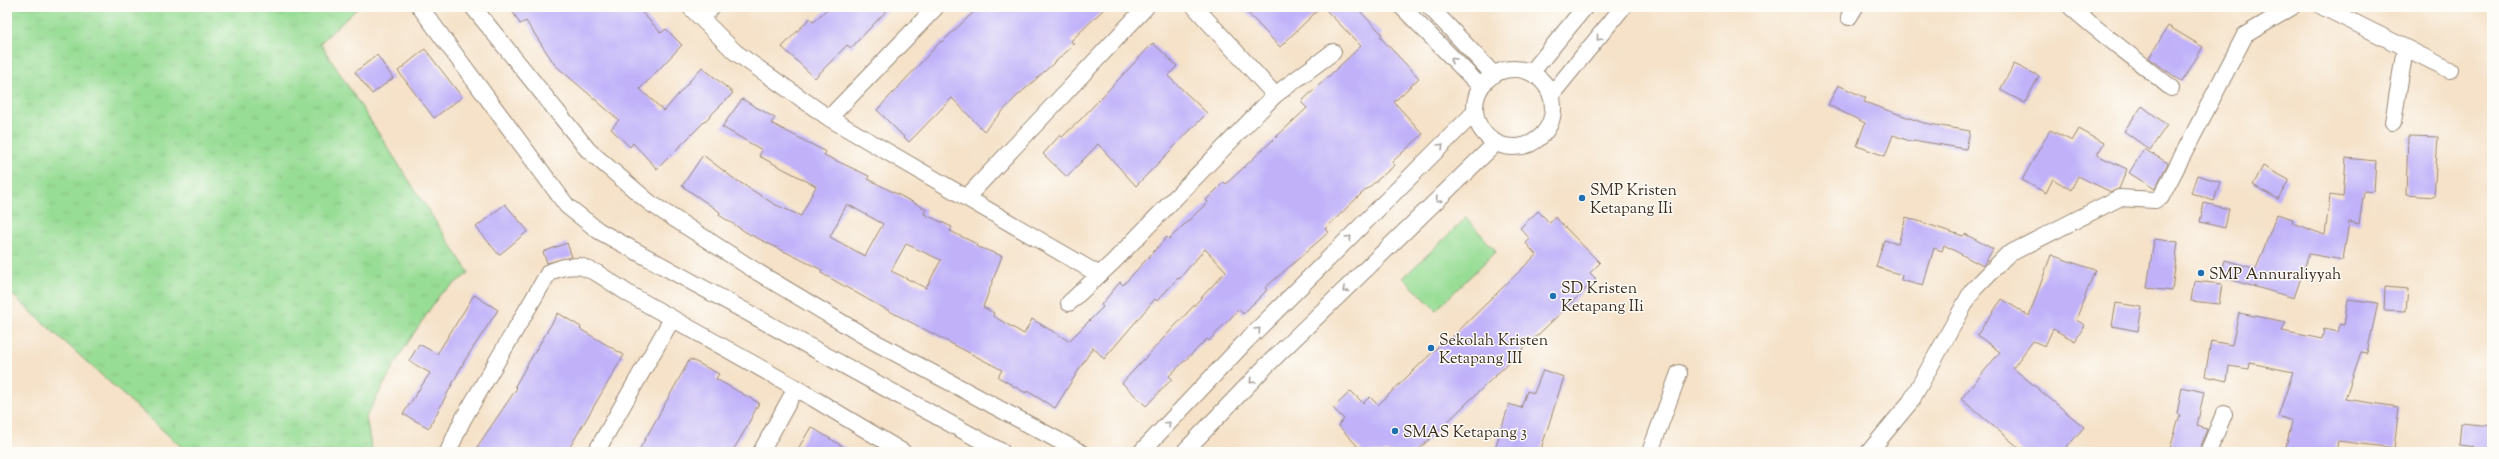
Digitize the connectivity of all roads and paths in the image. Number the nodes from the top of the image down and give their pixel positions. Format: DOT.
graph roads {
  1 [pos="420,7"];
  2 [pos="473,7"];
  3 [pos="936,7"];
  4 [pos="1146,7"];
  5 [pos="1195,7"];
  6 [pos="1402,7"];
  7 [pos="1430,7"];
  8 [pos="1585,7"];
  9 [pos="1623,7"];
  10 [pos="2071,7"];
  11 [pos="2292,7"];
  12 [pos="2323,7"];
  13 [pos="701,10"];
  14 [pos="2405,49"];
  15 [pos="1333,52"];
  16 [pos="2450,70"];
  17 [pos="1531,73"];
  18 [pos="1494,75"];
  19 [pos="1481,87"];
  20 [pos="2171,88"];
  21 [pos="1275,95"];
  22 [pos="1551,95"];
  23 [pos="1475,112"];
  24 [pos="829,118"];
  25 [pos="2393,122"];
  26 [pos="1496,143"];
  27 [pos="966,198"];
  28 [pos="1098,274"];
  29 [pos="1069,303"];
  30 [pos="672,319"];
  31 [pos="1679,373"];
  32 [pos="796,388"];
  33 [pos="2224,414"];
  34 [pos="448,452"];
  35 [pos="596,452"];
  36 [pos="761,452"];
  37 [pos="903,452"];
  38 [pos="1002,452"];
  39 [pos="1080,452"];
  40 [pos="1141,452"];
  41 [pos="1184,452"];
  42 [pos="1650,452"];
  43 [pos="1869,452"];
  44 [pos="2208,452"];
  1 -- 38 [label="street"];
  2 -- 39 [label="street"];
  3 -- 24 [label="street"];
  4 -- 27 [label="street"];
  5 -- 21 [label="street"];
  19 -- 6 [label="street, one-way"];
  7 -- 18 [label="street"];
  8 -- 17 [label="street"];
  9 -- 22 [label="street, one-way"];
  10 -- 20 [label="street"];
  11 -- 43 [label="street"];
  12 -- 14 [label="street"];
  13 -- 24 [label="street"];
  14 -- 16 [label="street"];
  14 -- 25 [label="street"];
  15 -- 21 [label="street"];
  17 -- 18 [label="street"];
  17 -- 22 [label="street"];
  18 -- 19 [label="street"];
  19 -- 23 [label="street"];
  21 -- 28 [label="street"];
  22 -- 26 [label="street"];
  23 -- 26 [label="street"];
  40 -- 23 [label="street, one-way"];
  24 -- 27 [label="street"];
  26 -- 41 [label="street, one-way"];
  27 -- 28 [label="street"];
  28 -- 29 [label="street"];
  30 -- 32 [label="street"];
  30 -- 34 [label="street"];
  30 -- 35 [label="street"];
  31 -- 42 [label="street"];
  32 -- 36 [label="street"];
  32 -- 37 [label="street"];
  33 -- 44 [label="street"];
}
